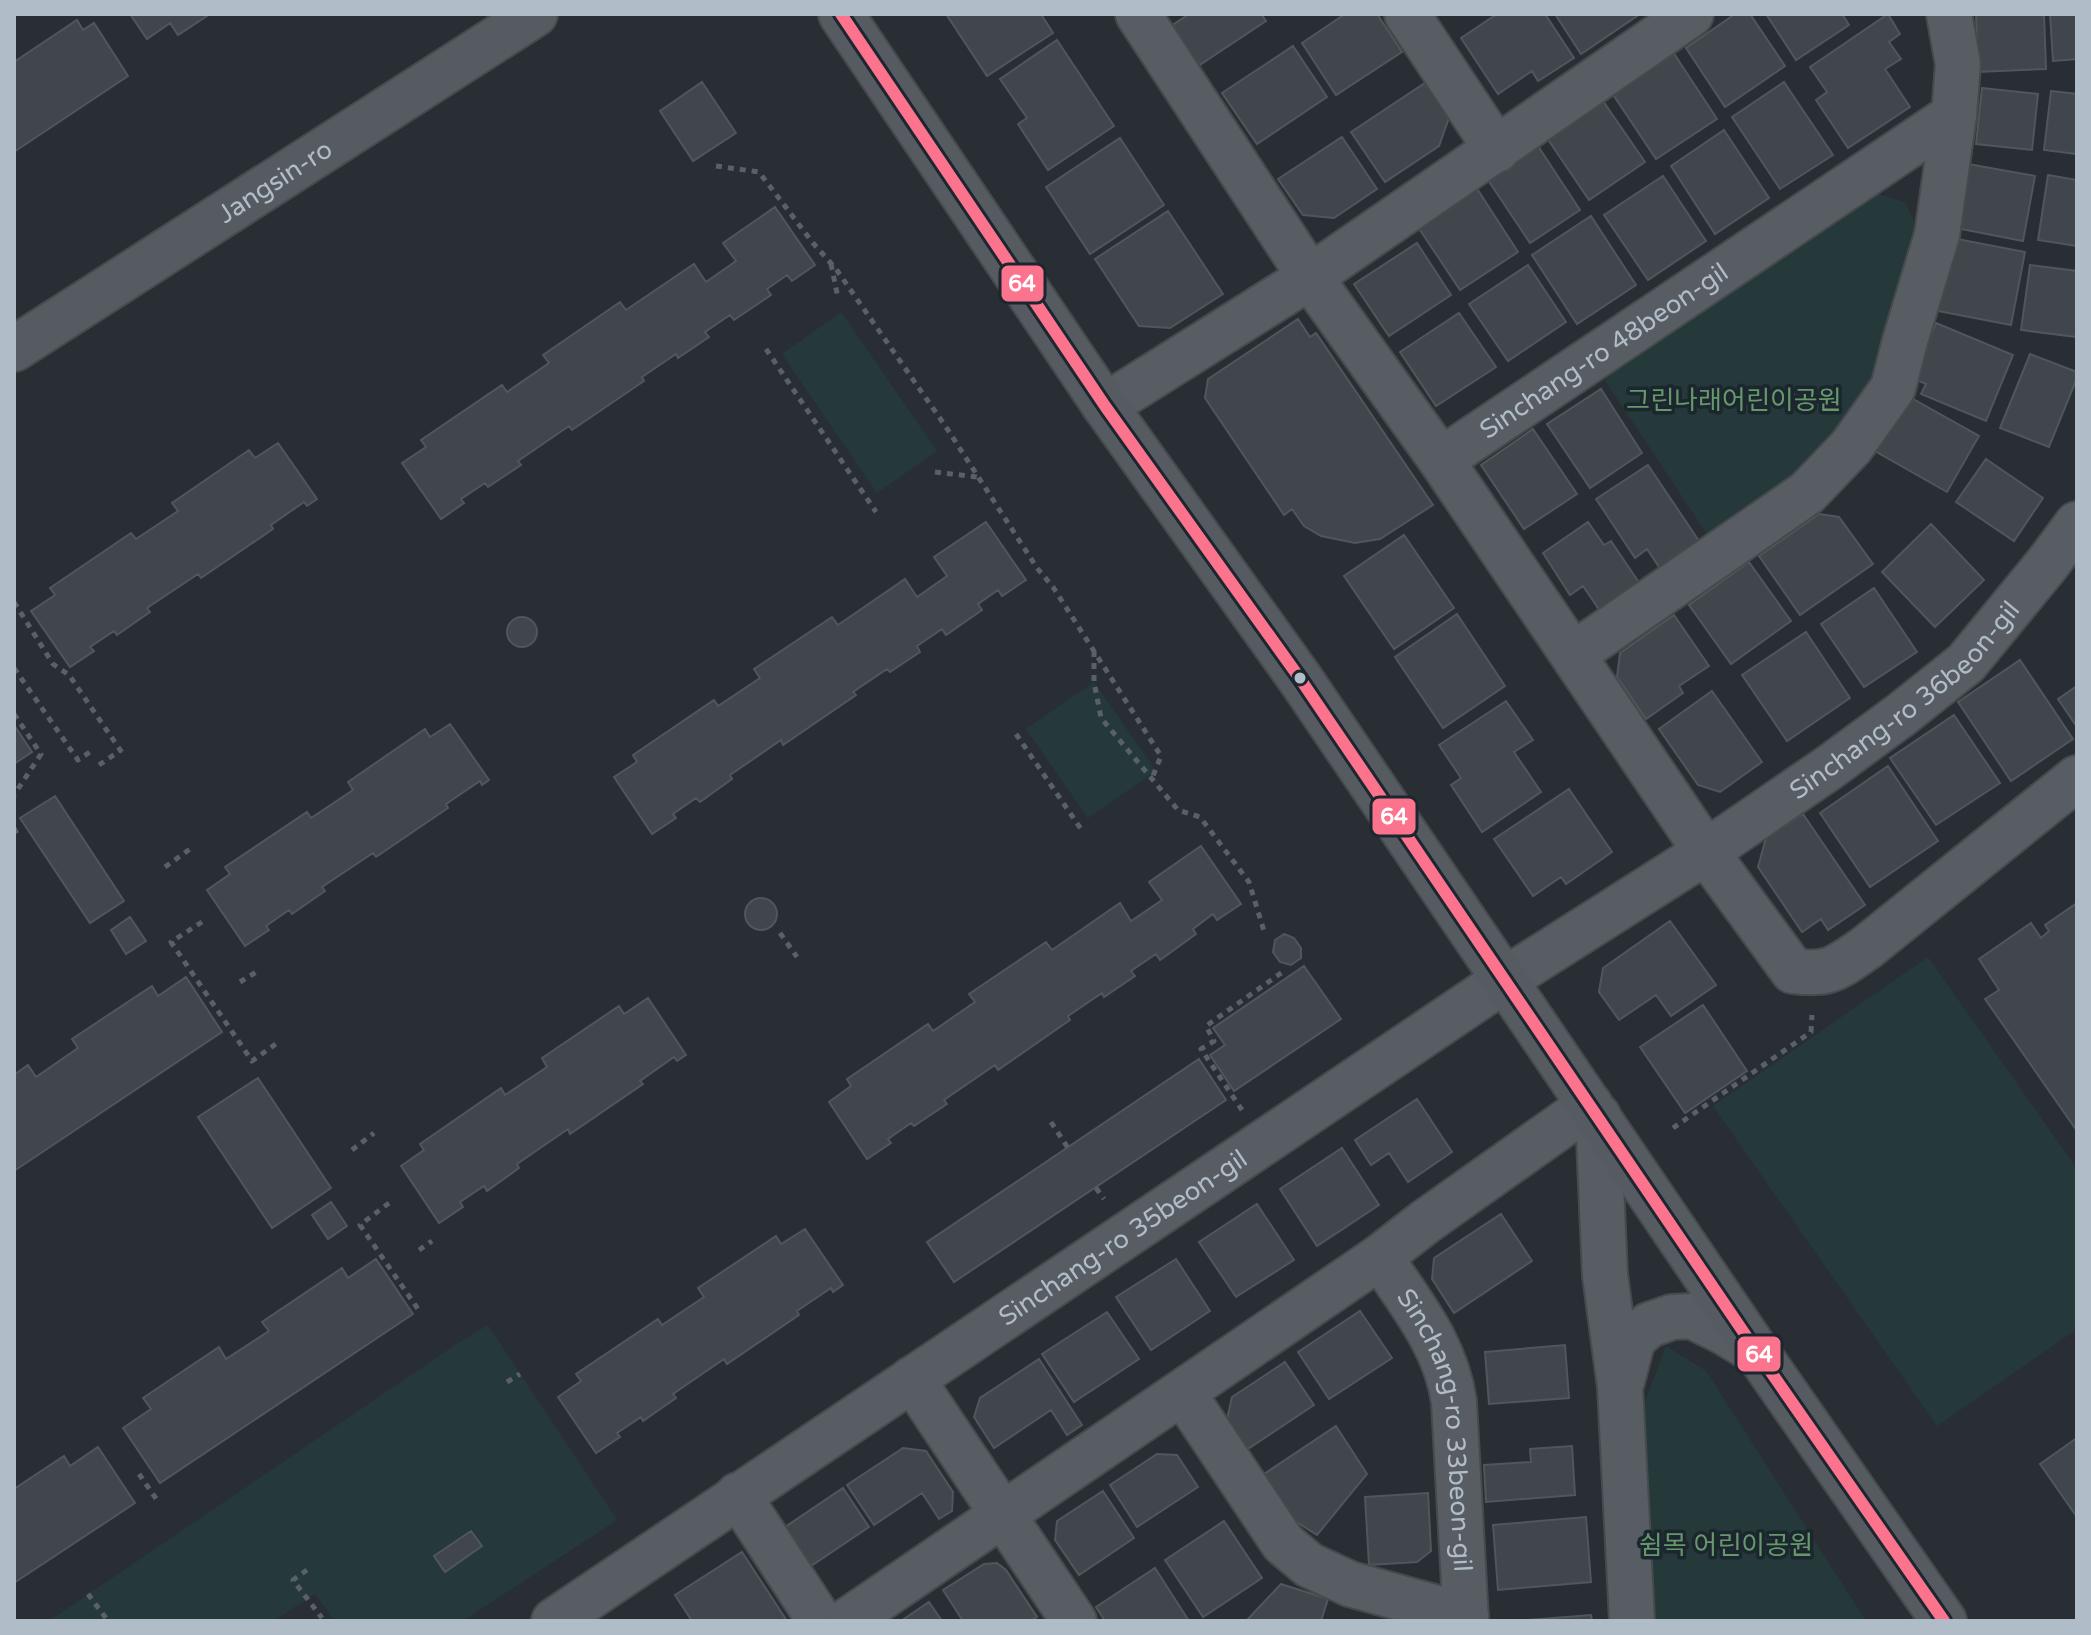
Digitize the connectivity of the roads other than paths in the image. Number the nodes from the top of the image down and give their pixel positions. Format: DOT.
graph roads {
  1 [pos="535,14"];
  2 [pos="841,14"];
  3 [pos="1138,14"];
  4 [pos="1407,14"];
  5 [pos="1691,14"];
  6 [pos="1949,14"];
  7 [pos="1954,115"];
  8 [pos="1497,150"];
  9 [pos="1310,277"];
  10 [pos="14,349"];
  11 [pos="1105,406"];
  12 [pos="1441,460"];
  13 [pos="2077,524"];
  14 [pos="1574,654"];
  15 [pos="2077,778"];
  16 [pos="1706,852"];
  17 [pos="1506,979"];
  18 [pos="1594,1111"];
  19 [pos="1380,1257"];
  20 [pos="1757,1352"];
  21 [pos="912,1379"];
  22 [pos="1620,1387"];
  23 [pos="1183,1393"];
  24 [pos="738,1495"];
  25 [pos="1004,1514"];
  26 [pos="1466,1618"];
  27 [pos="554,1621"];
  28 [pos="820,1621"];
  29 [pos="847,1621"];
  30 [pos="1074,1621"];
  31 [pos="1632,1621"];
  32 [pos="1944,1621"];
  1 -- 10 [label="main road, Jangsin-ro"];
  2 -- 11 [label="main road"];
  3 -- 9 [label="street"];
  4 -- 8 [label="street"];
  5 -- 8 [label="street"];
  6 -- 7 [label="street"];
  7 -- 12 [label="street, Sinchang-ro 48beon-gil"];
  7 -- 14 [label="street"];
  8 -- 9 [label="street"];
  9 -- 11 [label="street"];
  9 -- 12 [label="street"];
  11 -- 17 [label="main road"];
  12 -- 14 [label="street"];
  13 -- 16 [label="street, Sinchang-ro 36beon-gil"];
  14 -- 16 [label="street"];
  15 -- 16 [label="street"];
  16 -- 17 [label="street, Sinchang-ro 36beon-gil"];
  17 -- 18 [label="main road"];
  17 -- 21 [label="street, Sinchang-ro 35beon-gil"];
  18 -- 19 [label="street, Sinchang-ro 33beon-gil"];
  18 -- 20 [label="main road"];
  18 -- 22 [label="street"];
  19 -- 23 [label="street, Sinchang-ro 33beon-gil"];
  19 -- 26 [label="street, Sinchang-ro 33beon-gil"];
  20 -- 22 [label="street"];
  20 -- 32 [label="main road"];
  21 -- 24 [label="street, Sinchang-ro 35beon-gil"];
  21 -- 25 [label="street"];
  22 -- 31 [label="street"];
  23 -- 25 [label="street, Sinchang-ro 33beon-gil"];
  23 -- 26 [label="street, Sinchang-ro 33beon-gil"];
  24 -- 27 [label="street, Sinchang-ro 35beon-gil"];
  24 -- 28 [label="street"];
  25 -- 29 [label="street, Sinchang-ro 33beon-gil"];
  25 -- 30 [label="street"];
}
